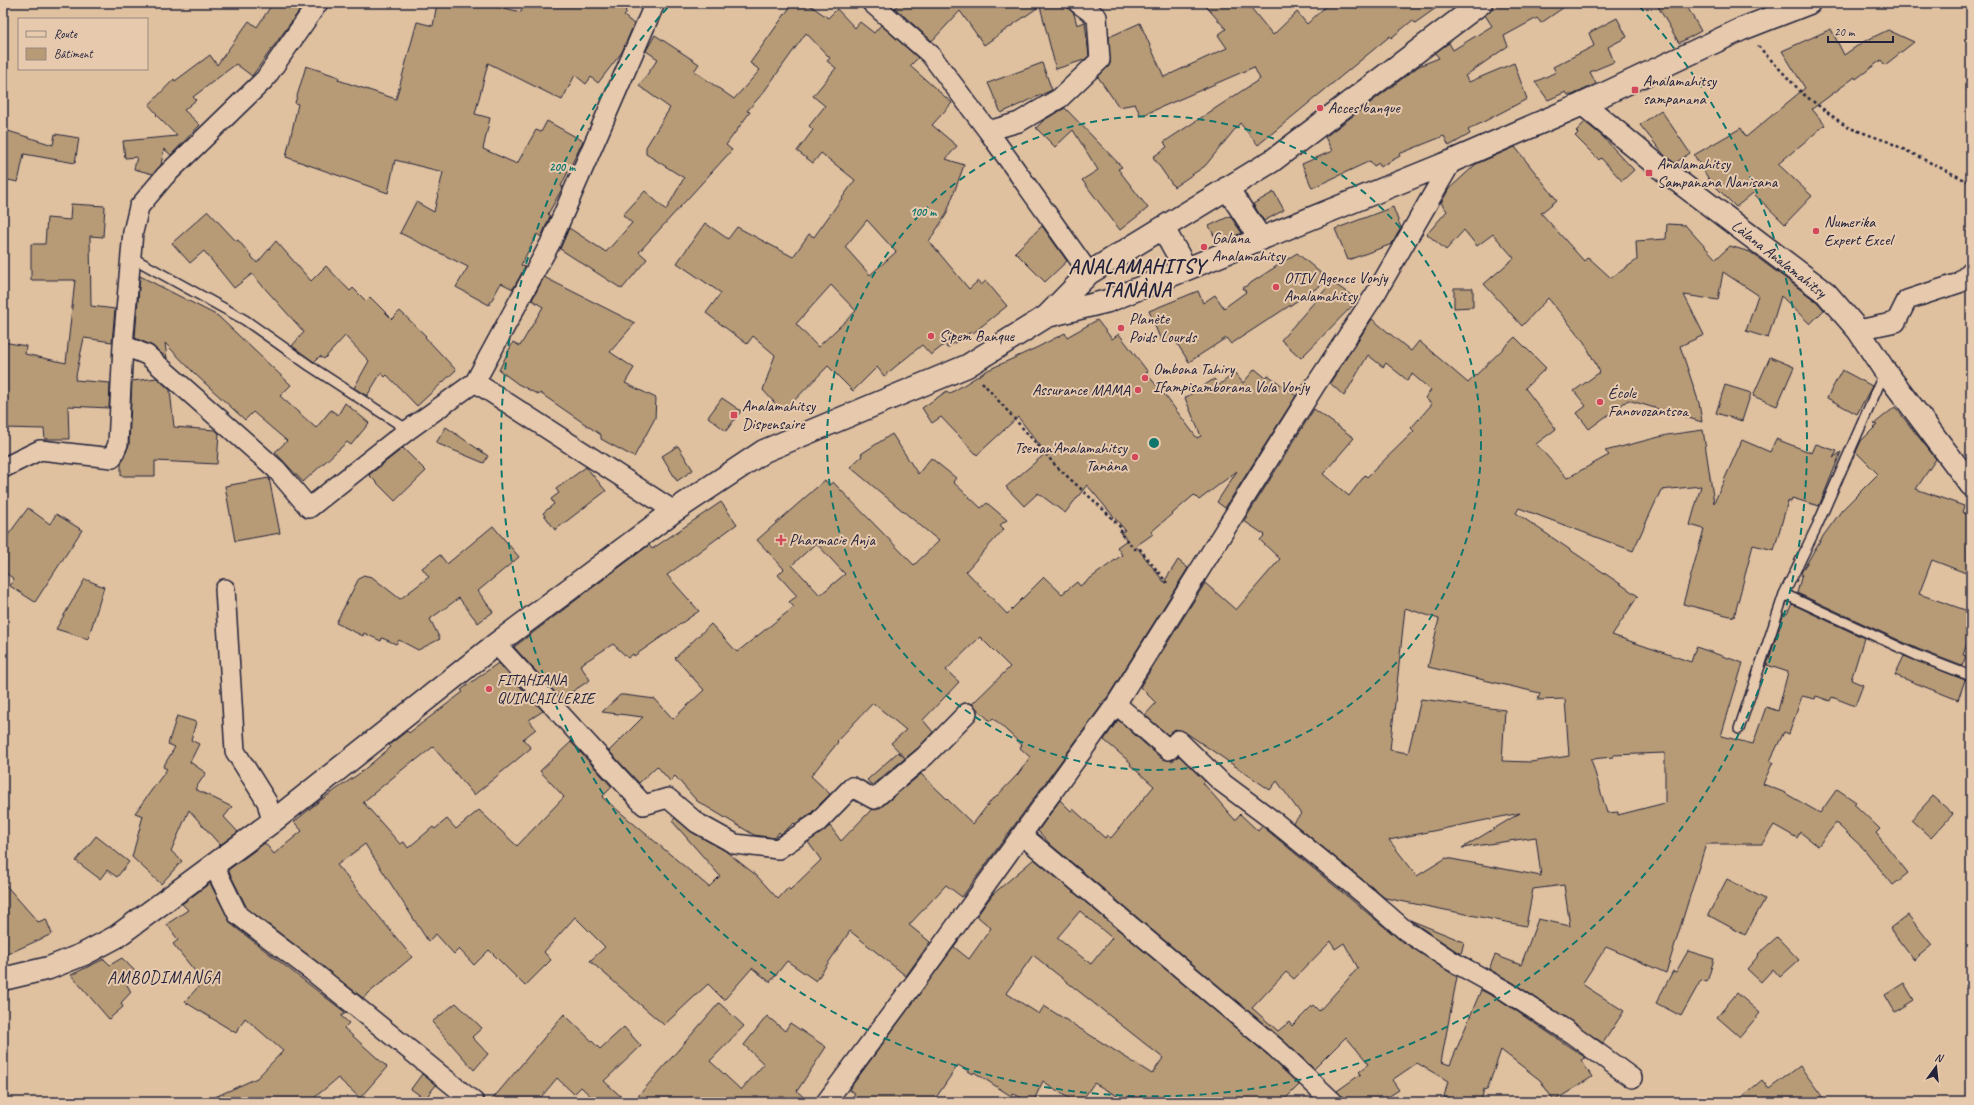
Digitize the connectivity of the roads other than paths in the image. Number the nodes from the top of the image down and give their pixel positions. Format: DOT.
graph roads {
  1 [pos="318,3"];
  2 [pos="655,3"];
  3 [pos="872,3"];
  4 [pos="1078,3"];
  5 [pos="1481,3"];
  6 [pos="1809,3"];
  7 [pos="1583,104"];
  8 [pos="988,131"];
  9 [pos="1452,161"];
  10 [pos="1228,188"];
  11 [pos="1163,228"];
  12 [pos="1261,239"];
  13 [pos="130,257"];
  14 [pos="1186,269"];
  15 [pos="1971,271"];
  16 [pos="1089,272"];
  17 [pos="1108,301"];
  18 [pos="1047,316"];
  19 [pos="1858,330"];
  20 [pos="123,345"];
  21 [pos="1885,371"];
  22 [pos="475,382"];
  23 [pos="408,430"];
  24 [pos="3,468"];
  25 [pos="1971,485"];
  26 [pos="674,510"];
  27 [pos="225,589"];
  28 [pos="1784,594"];
  29 [pos="496,644"];
  30 [pos="1971,676"];
  31 [pos="1116,704"];
  32 [pos="967,713"];
  33 [pos="1739,729"];
  34 [pos="272,822"];
  35 [pos="1022,835"];
  36 [pos="213,864"];
  37 [pos="3,978"];
  38 [pos="1632,1078"];
  39 [pos="474,1102"];
  40 [pos="826,1102"];
  41 [pos="1333,1102"];
  1 -- 13 [label="street"];
  2 -- 22 [label="street"];
  3 -- 8 [label="street"];
  4 -- 8 [label="street"];
  5 -- 10 [label="main road"];
  6 -- 7 [label="main road"];
  7 -- 9 [label="main road"];
  7 -- 19 [label="main road, Làlana Analamahitsy"];
  8 -- 16 [label="street"];
  9 -- 12 [label="main road"];
  9 -- 31 [label="street"];
  10 -- 11 [label="main road"];
  10 -- 12 [label="main road"];
  11 -- 14 [label="main road"];
  11 -- 16 [label="main road"];
  12 -- 14 [label="main road"];
  13 -- 20 [label="street"];
  13 -- 23 [label="lane"];
  14 -- 17 [label="main road"];
  15 -- 19 [label="street"];
  16 -- 17 [label="main road"];
  16 -- 18 [label="main road"];
  17 -- 18 [label="main road"];
  18 -- 26 [label="main road"];
  19 -- 21 [label="main road, Làlana Analamahitsy"];
  20 -- 23 [label="street"];
  20 -- 24 [label="street"];
  21 -- 25 [label="main road, Làlana Analamahitsy"];
  21 -- 28 [label="lane"];
  22 -- 23 [label="street"];
  22 -- 26 [label="street"];
  26 -- 29 [label="main road"];
  27 -- 34 [label="street"];
  28 -- 30 [label="lane"];
  28 -- 33 [label="lane"];
  29 -- 32 [label="street"];
  29 -- 34 [label="main road"];
  31 -- 35 [label="street"];
  31 -- 38 [label="street"];
  34 -- 36 [label="main road"];
  35 -- 40 [label="street"];
  35 -- 41 [label="street"];
  36 -- 37 [label="main road"];
  36 -- 39 [label="street"];
}
